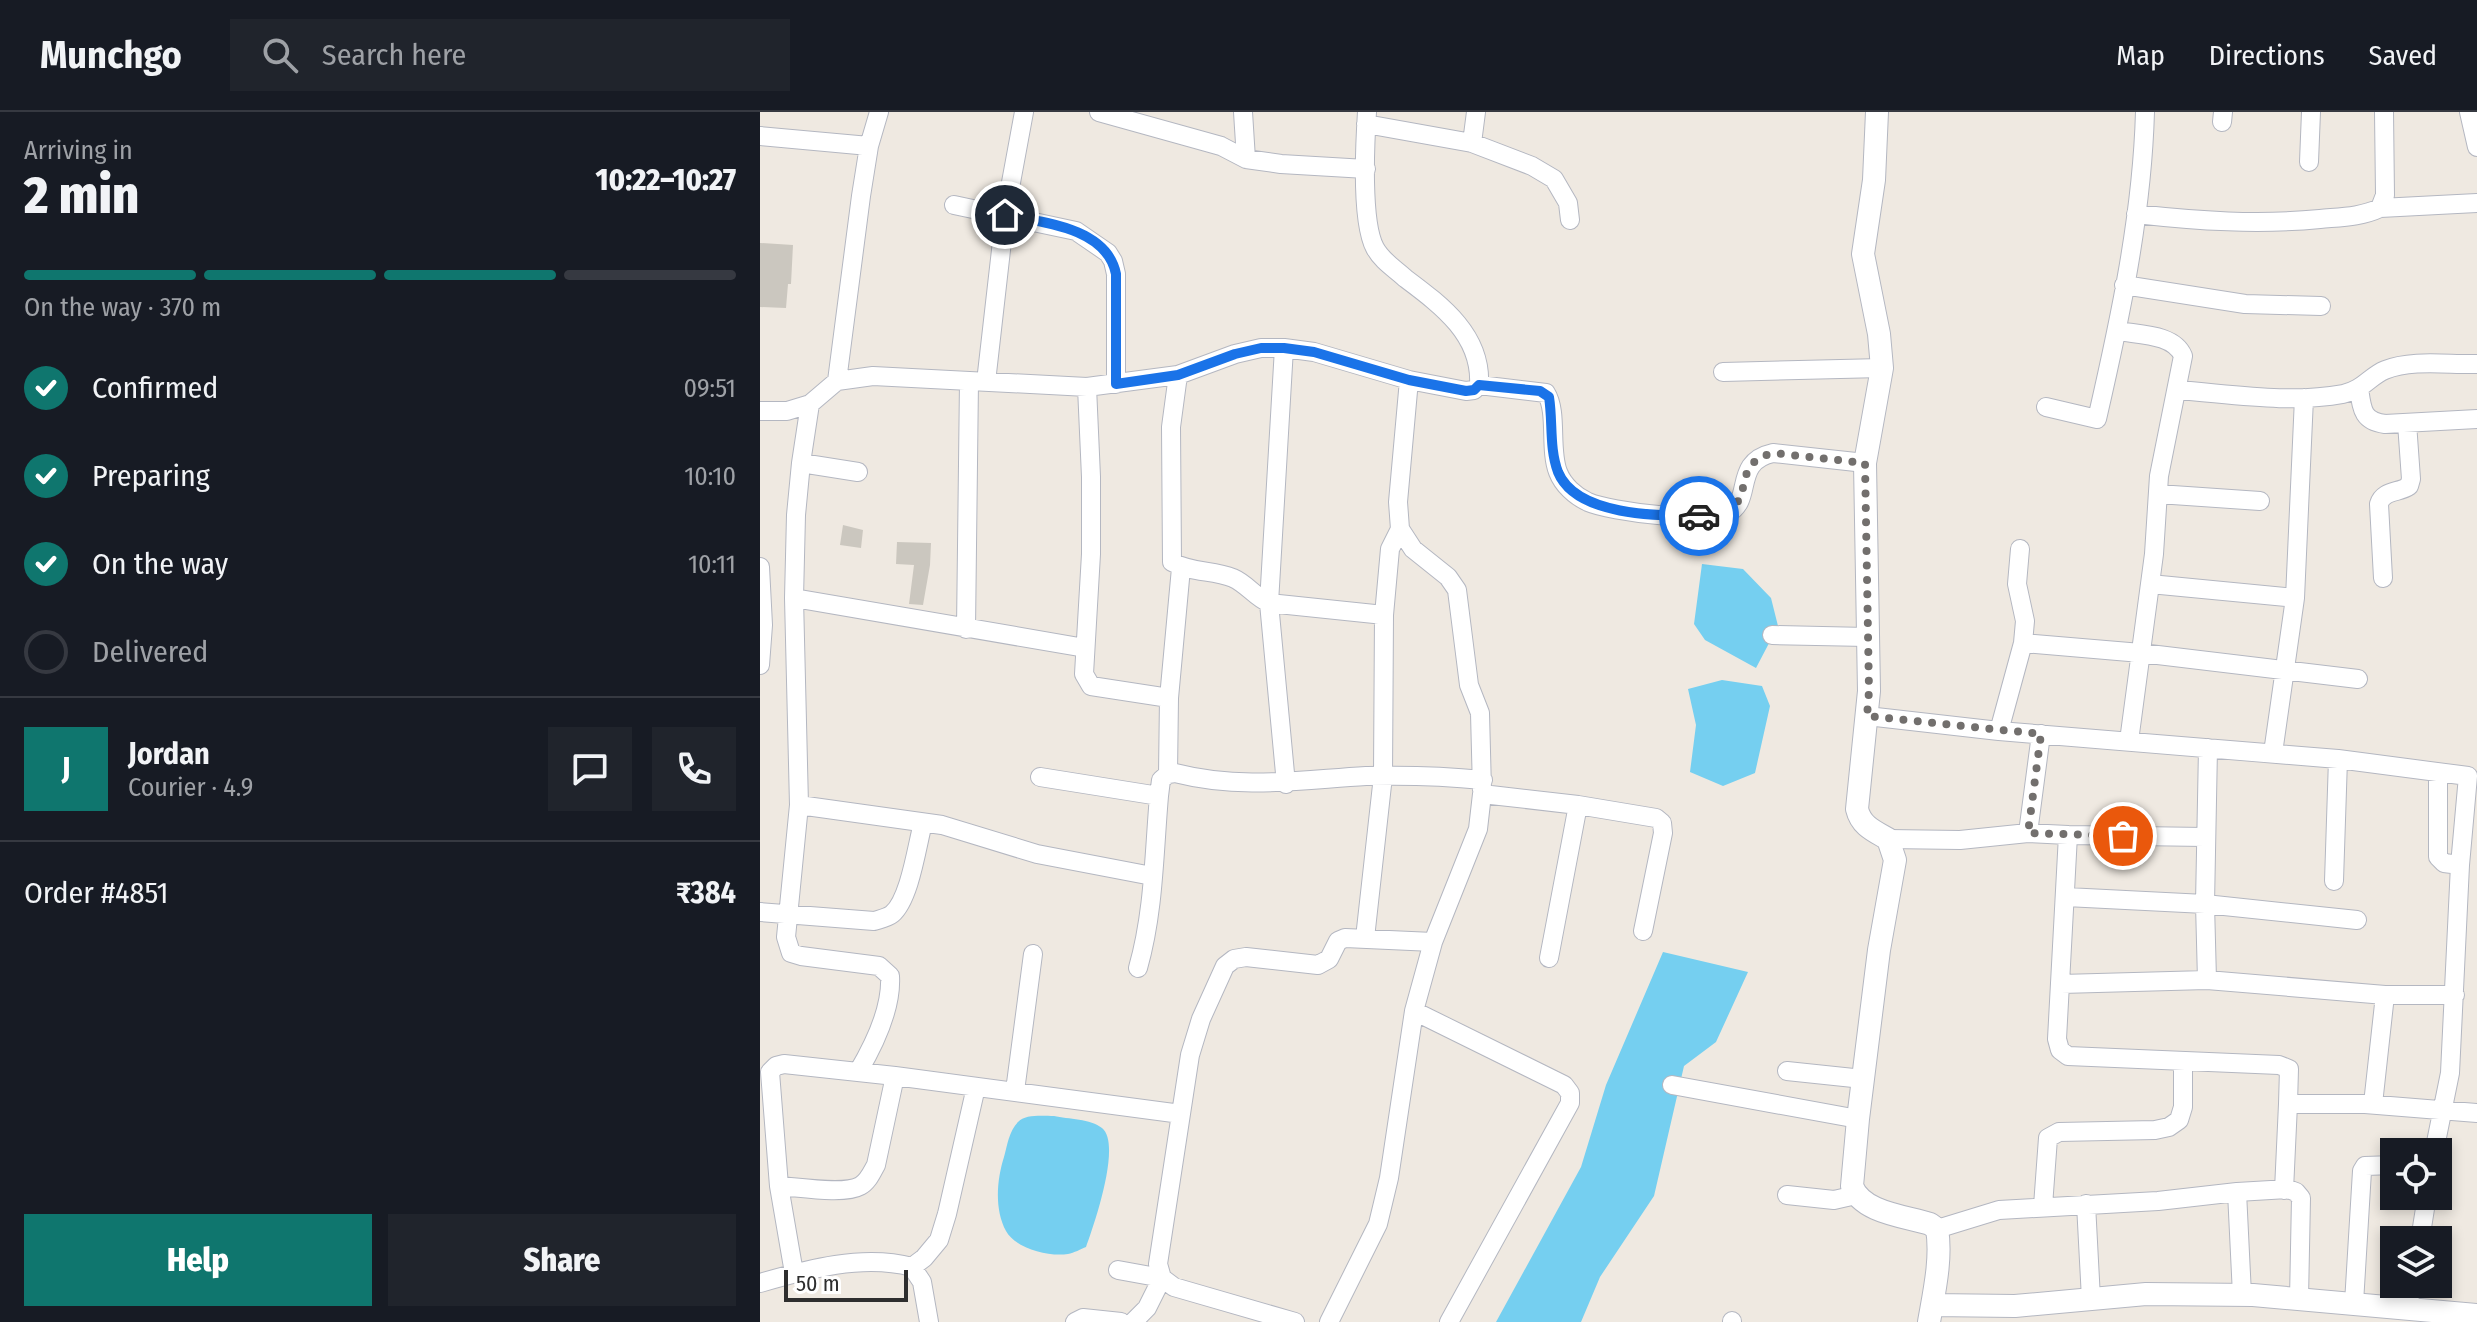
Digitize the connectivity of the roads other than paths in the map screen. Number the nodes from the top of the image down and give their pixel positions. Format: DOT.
graph roads {
  1 [pos="879,112"];
  2 [pos="1024,112"];
  3 [pos="1099,112"];
  4 [pos="1243,112"];
  5 [pos="1476,112"];
  6 [pos="1877,112"];
  7 [pos="2145,112"];
  8 [pos="2311,112"];
  9 [pos="2384,112"];
  10 [pos="2469,112"];
  11 [pos="1367,118"];
  12 [pos="760,136"];
  13 [pos="1472,143"];
  14 [pos="869,146"];
  15 [pos="2477,147"];
  16 [pos="1246,159"];
  17 [pos="2309,162"];
  18 [pos="1366,169"];
  19 [pos="2477,203"];
  20 [pos="954,205"];
  21 [pos="2380,208"];
  22 [pos="2136,214"];
  23 [pos="1005,215"];
  24 [pos="1570,220"];
  25 [pos="2124,285"];
  26 [pos="2321,306"];
  27 [pos="2118,331"];
  28 [pos="1284,348"];
  29 [pos="2477,364"];
  30 [pos="1882,368"];
  31 [pos="1723,372"];
  32 [pos="1178,375"];
  33 [pos="1409,380"];
  34 [pos="837,381"];
  35 [pos="978,381"];
  36 [pos="1116,384"];
  37 [pos="1479,385"];
  38 [pos="1087,387"];
  39 [pos="2359,388"];
  40 [pos="2177,390"];
  41 [pos="2304,398"];
  42 [pos="810,404"];
  43 [pos="2046,407"];
  44 [pos="760,411"];
  45 [pos="2477,419"];
  46 [pos="2407,423"];
  47 [pos="801,463"];
  48 [pos="1865,463"];
  49 [pos="858,472"];
  50 [pos="2158,494"];
  51 [pos="2260,501"];
  52 [pos="1400,529"];
  53 [pos="2020,549"];
  54 [pos="760,567"];
  55 [pos="1181,568"];
  56 [pos="2383,578"];
  57 [pos="2150,584"];
  58 [pos="794,598"];
  59 [pos="2295,598"];
  60 [pos="1269,603"];
  61 [pos="1384,615"];
  62 [pos="966,629"];
  63 [pos="1772,635"];
  64 [pos="1867,637"];
  65 [pos="2023,643"];
  66 [pos="1085,648"];
  67 [pos="2141,653"];
  68 [pos="760,665"];
  69 [pos="2286,671"];
  70 [pos="2358,679"];
  71 [pos="1169,698"];
  72 [pos="1867,716"];
  73 [pos="1999,731"];
  74 [pos="2041,734"];
  75 [pos="2129,741"];
  76 [pos="2208,748"];
  77 [pos="2273,753"];
  78 [pos="2338,759"];
  79 [pos="2438,772"];
  80 [pos="1168,774"];
  81 [pos="1383,776"];
  82 [pos="2473,776"];
  83 [pos="1040,777"];
  84 [pos="1286,784"];
  85 [pos="1482,787"];
  86 [pos="1159,796"];
  87 [pos="799,805"];
  88 [pos="1578,805"];
  89 [pos="923,823"];
  90 [pos="2028,833"];
  91 [pos="2068,835"];
  92 [pos="2205,837"];
  93 [pos="1888,839"];
  94 [pos="2460,865"];
  95 [pos="1152,876"];
  96 [pos="2334,881"];
  97 [pos="2066,897"];
  98 [pos="2205,904"];
  99 [pos="760,912"];
  100 [pos="787,914"];
  101 [pos="2357,920"];
  102 [pos="1643,931"];
  103 [pos="1365,938"];
  104 [pos="1433,942"];
  105 [pos="1033,954"];
  106 [pos="1549,958"];
  107 [pos="1138,968"];
  108 [pos="2207,980"];
  109 [pos="2061,984"];
  110 [pos="2385,995"];
  111 [pos="2455,995"];
  112 [pos="1414,1011"];
  113 [pos="2183,1061"];
  114 [pos="1787,1071"];
  115 [pos="858,1072"];
  116 [pos="895,1076"];
  117 [pos="1863,1079"];
  118 [pos="1672,1085"];
  119 [pos="976,1087"];
  120 [pos="1015,1091"];
  121 [pos="2288,1104"];
  122 [pos="2373,1104"];
  123 [pos="2444,1111"];
  124 [pos="2477,1113"];
  125 [pos="1181,1114"];
  126 [pos="1858,1119"];
  127 [pos="2437,1138"];
  128 [pos="2380,1164"];
  129 [pos="779,1186"];
  130 [pos="2284,1190"];
  131 [pos="2237,1192"];
  132 [pos="1787,1195"];
  133 [pos="1856,1195"];
  134 [pos="2086,1204"];
  135 [pos="2043,1206"];
  136 [pos="1937,1229"];
  137 [pos="912,1267"];
  138 [pos="1118,1270"];
  139 [pos="794,1273"];
  140 [pos="1162,1278"];
  141 [pos="760,1283"];
  142 [pos="2242,1295"];
  143 [pos="2410,1298"];
  144 [pos="2091,1299"];
  145 [pos="2299,1299"];
  146 [pos="2354,1303"];
  147 [pos="2408,1307"];
  148 [pos="1931,1314"];
  149 [pos="2477,1315"];
  150 [pos="929,1322"];
  151 [pos="1075,1322"];
  152 [pos="1121,1322"];
  153 [pos="1133,1322"];
  154 [pos="1295,1322"];
  155 [pos="1329,1322"];
  156 [pos="1449,1322"];
  1 -- 14 [label="street"];
  2 -- 23 [label="street"];
  3 -- 16 [label="street"];
  4 -- 16 [label="street"];
  5 -- 13 [label="street"];
  6 -- 30 [label="street"];
  7 -- 22 [label="street"];
  8 -- 17 [label="street"];
  9 -- 21 [label="street"];
  10 -- 15 [label="street"];
  11 -- 13 [label="street"];
  11 -- 18 [label="street"];
  12 -- 14 [label="street"];
  13 -- 24 [label="street"];
  14 -- 34 [label="street"];
  16 -- 18 [label="street"];
  18 -- 37 [label="street"];
  19 -- 21 [label="street"];
  20 -- 23 [label="street"];
  21 -- 22 [label="street"];
  22 -- 25 [label="street"];
  23 -- 35 [label="street"];
  23 -- 36 [label="street"];
  25 -- 26 [label="street"];
  25 -- 27 [label="street"];
  27 -- 40 [label="street"];
  27 -- 43 [label="street"];
  28 -- 32 [label="street"];
  28 -- 33 [label="street"];
  28 -- 60 [label="street"];
  29 -- 39 [label="street"];
  30 -- 31 [label="street"];
  30 -- 48 [label="street"];
  32 -- 36 [label="street"];
  32 -- 55 [label="street"];
  33 -- 37 [label="street"];
  33 -- 52 [label="street"];
  34 -- 35 [label="street"];
  34 -- 42 [label="street"];
  35 -- 38 [label="street"];
  35 -- 62 [label="street"];
  36 -- 38 [label="street"];
  37 -- 48 [label="street"];
  38 -- 66 [label="street"];
  39 -- 41 [label="street"];
  39 -- 46 [label="street"];
  40 -- 41 [label="street"];
  40 -- 50 [label="street"];
  41 -- 59 [label="street"];
  42 -- 44 [label="street"];
  42 -- 47 [label="street"];
  45 -- 46 [label="street"];
  46 -- 56 [label="street"];
  47 -- 49 [label="street"];
  47 -- 58 [label="street"];
  48 -- 64 [label="street"];
  50 -- 51 [label="street"];
  50 -- 57 [label="street"];
  52 -- 61 [label="street"];
  52 -- 85 [label="street"];
  53 -- 65 [label="street"];
  54 -- 68 [label="street"];
  55 -- 60 [label="street"];
  55 -- 71 [label="street"];
  57 -- 59 [label="street"];
  57 -- 67 [label="street"];
  58 -- 62 [label="street"];
  58 -- 87 [label="street"];
  59 -- 69 [label="street"];
  60 -- 61 [label="street"];
  60 -- 84 [label="street"];
  61 -- 81 [label="street"];
  62 -- 66 [label="street"];
  63 -- 64 [label="street"];
  64 -- 72 [label="street"];
  65 -- 67 [label="street"];
  65 -- 73 [label="street"];
  66 -- 71 [label="street"];
  67 -- 69 [label="street"];
  67 -- 75 [label="street"];
  69 -- 70 [label="street"];
  69 -- 77 [label="street"];
  71 -- 80 [label="street"];
  72 -- 73 [label="street"];
  72 -- 93 [label="street"];
  73 -- 74 [label="street"];
  74 -- 75 [label="street"];
  74 -- 90 [label="street"];
  75 -- 76 [label="street"];
  76 -- 77 [label="street"];
  76 -- 92 [label="street"];
  77 -- 78 [label="street"];
  78 -- 79 [label="street"];
  78 -- 96 [label="street"];
  79 -- 82 [label="street"];
  79 -- 94 [label="street"];
  80 -- 84 [label="street"];
  80 -- 86 [label="street"];
  81 -- 84 [label="street"];
  81 -- 85 [label="street"];
  81 -- 103 [label="street"];
  82 -- 94 [label="street"];
  83 -- 86 [label="street"];
  85 -- 88 [label="street"];
  85 -- 104 [label="street"];
  86 -- 95 [label="street"];
  87 -- 89 [label="street"];
  87 -- 100 [label="street"];
  88 -- 102 [label="street"];
  88 -- 106 [label="street"];
  89 -- 95 [label="street"];
  89 -- 100 [label="street"];
  90 -- 91 [label="street"];
  90 -- 93 [label="street"];
  91 -- 92 [label="street"];
  91 -- 97 [label="street"];
  92 -- 98 [label="street"];
  93 -- 117 [label="street"];
  94 -- 111 [label="street"];
  95 -- 107 [label="street"];
  97 -- 98 [label="street"];
  97 -- 109 [label="street"];
  98 -- 101 [label="street"];
  98 -- 108 [label="street"];
  99 -- 100 [label="street"];
  100 -- 115 [label="street"];
  103 -- 104 [label="street"];
  103 -- 125 [label="street"];
  104 -- 112 [label="street"];
  105 -- 120 [label="street"];
  108 -- 109 [label="street"];
  108 -- 110 [label="street"];
  109 -- 113 [label="street"];
  110 -- 111 [label="street"];
  110 -- 122 [label="street"];
  111 -- 123 [label="street"];
  112 -- 155 [label="street"];
  112 -- 156 [label="street"];
  113 -- 121 [label="street"];
  113 -- 135 [label="street"];
  114 -- 117 [label="street"];
  115 -- 116 [label="street"];
  115 -- 129 [label="street"];
  116 -- 119 [label="street"];
  116 -- 129 [label="street"];
  117 -- 126 [label="street"];
  118 -- 126 [label="street"];
  119 -- 120 [label="street"];
  119 -- 137 [label="street"];
  120 -- 125 [label="street"];
  121 -- 122 [label="street"];
  121 -- 130 [label="street"];
  122 -- 123 [label="street"];
  123 -- 124 [label="street"];
  123 -- 127 [label="street"];
  125 -- 140 [label="street"];
  126 -- 133 [label="street"];
  128 -- 146 [label="street"];
  129 -- 139 [label="street"];
  130 -- 131 [label="street"];
  130 -- 145 [label="street"];
  131 -- 134 [label="street"];
  131 -- 142 [label="street"];
  132 -- 133 [label="street"];
  133 -- 136 [label="street"];
  134 -- 135 [label="street"];
  134 -- 144 [label="street"];
  135 -- 136 [label="street"];
  136 -- 148 [label="street"];
  137 -- 139 [label="street"];
  137 -- 150 [label="street"];
  138 -- 140 [label="street"];
  139 -- 141 [label="street"];
  140 -- 153 [label="street"];
  140 -- 154 [label="street"];
  142 -- 144 [label="street"];
  142 -- 145 [label="street"];
  143 -- 147 [label="street"];
  144 -- 148 [label="street"];
  145 -- 146 [label="street"];
  146 -- 147 [label="street"];
  147 -- 149 [label="street"];
  151 -- 152 [label="street"];
}
